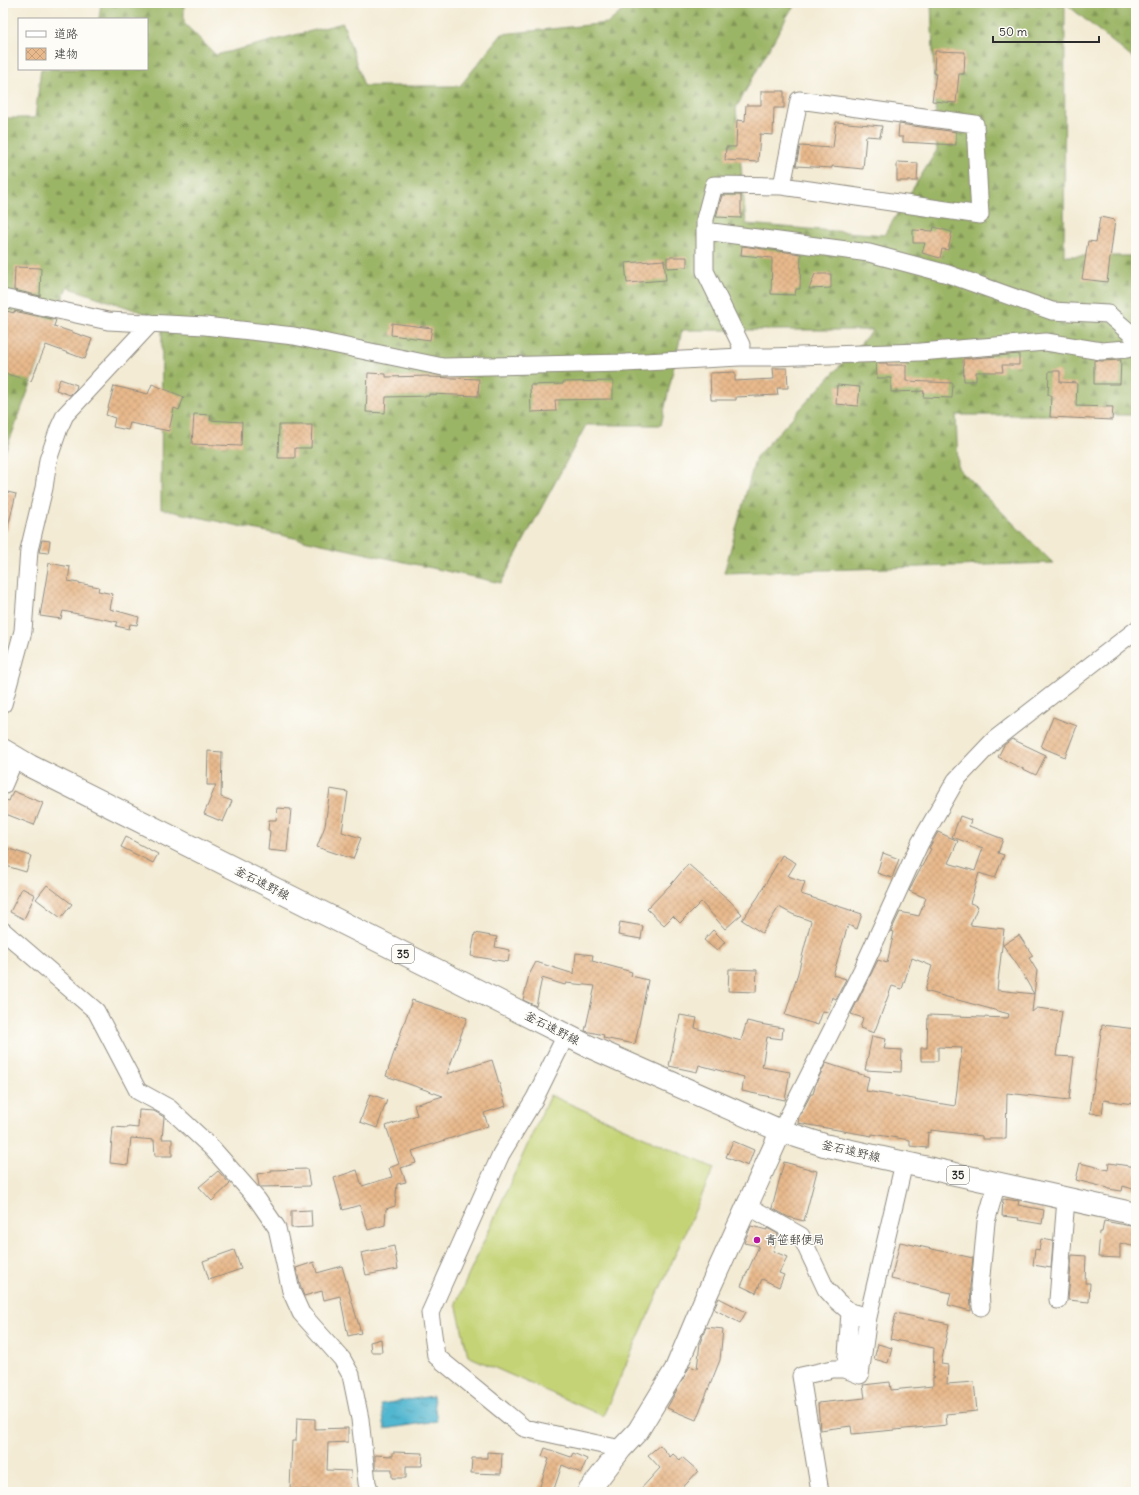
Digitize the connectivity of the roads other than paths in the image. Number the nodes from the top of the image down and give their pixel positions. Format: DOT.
graph roads {
  1 [pos="782,186"];
  2 [pos="705,231"];
  3 [pos="3,298"];
  4 [pos="151,323"];
  5 [pos="1136,338"];
  6 [pos="1136,346"];
  7 [pos="740,357"];
  8 [pos="1136,630"];
  9 [pos="3,704"];
  10 [pos="9,754"];
  11 [pos="3,786"];
  12 [pos="3,931"];
  13 [pos="566,1035"];
  14 [pos="781,1131"];
  15 [pos="904,1163"];
  16 [pos="996,1183"];
  17 [pos="1066,1199"];
  18 [pos="748,1206"];
  19 [pos="1136,1214"];
  20 [pos="1058,1300"];
  21 [pos="981,1307"];
  22 [pos="850,1312"];
  23 [pos="868,1317"];
  24 [pos="845,1369"];
  25 [pos="621,1449"];
  26 [pos="370,1492"];
  27 [pos="588,1492"];
  28 [pos="820,1492"];
  1 -- 1 [label="street"];
  1 -- 2 [label="street"];
  2 -- 5 [label="street"];
  2 -- 7 [label="street"];
  3 -- 4 [label="street"];
  4 -- 7 [label="street"];
  4 -- 9 [label="street"];
  6 -- 7 [label="street"];
  8 -- 14 [label="street"];
  10 -- 11 [label="street"];
  10 -- 13 [label="main road, 釜石遠野線 / 35"];
  12 -- 26 [label="street"];
  13 -- 14 [label="main road, 釜石遠野線 / 35"];
  13 -- 25 [label="street"];
  14 -- 15 [label="main road, 釜石遠野線 / 35"];
  14 -- 18 [label="street"];
  15 -- 16 [label="main road, 釜石遠野線 / 35"];
  15 -- 23 [label="street"];
  16 -- 17 [label="main road, 釜石遠野線 / 35"];
  16 -- 21 [label="street"];
  17 -- 19 [label="main road, 釜石遠野線 / 35"];
  17 -- 20 [label="street"];
  18 -- 22 [label="street"];
  18 -- 25 [label="street"];
  22 -- 23 [label="street"];
  22 -- 24 [label="street"];
  23 -- 24 [label="street"];
  24 -- 28 [label="street"];
  25 -- 27 [label="street"];
}
